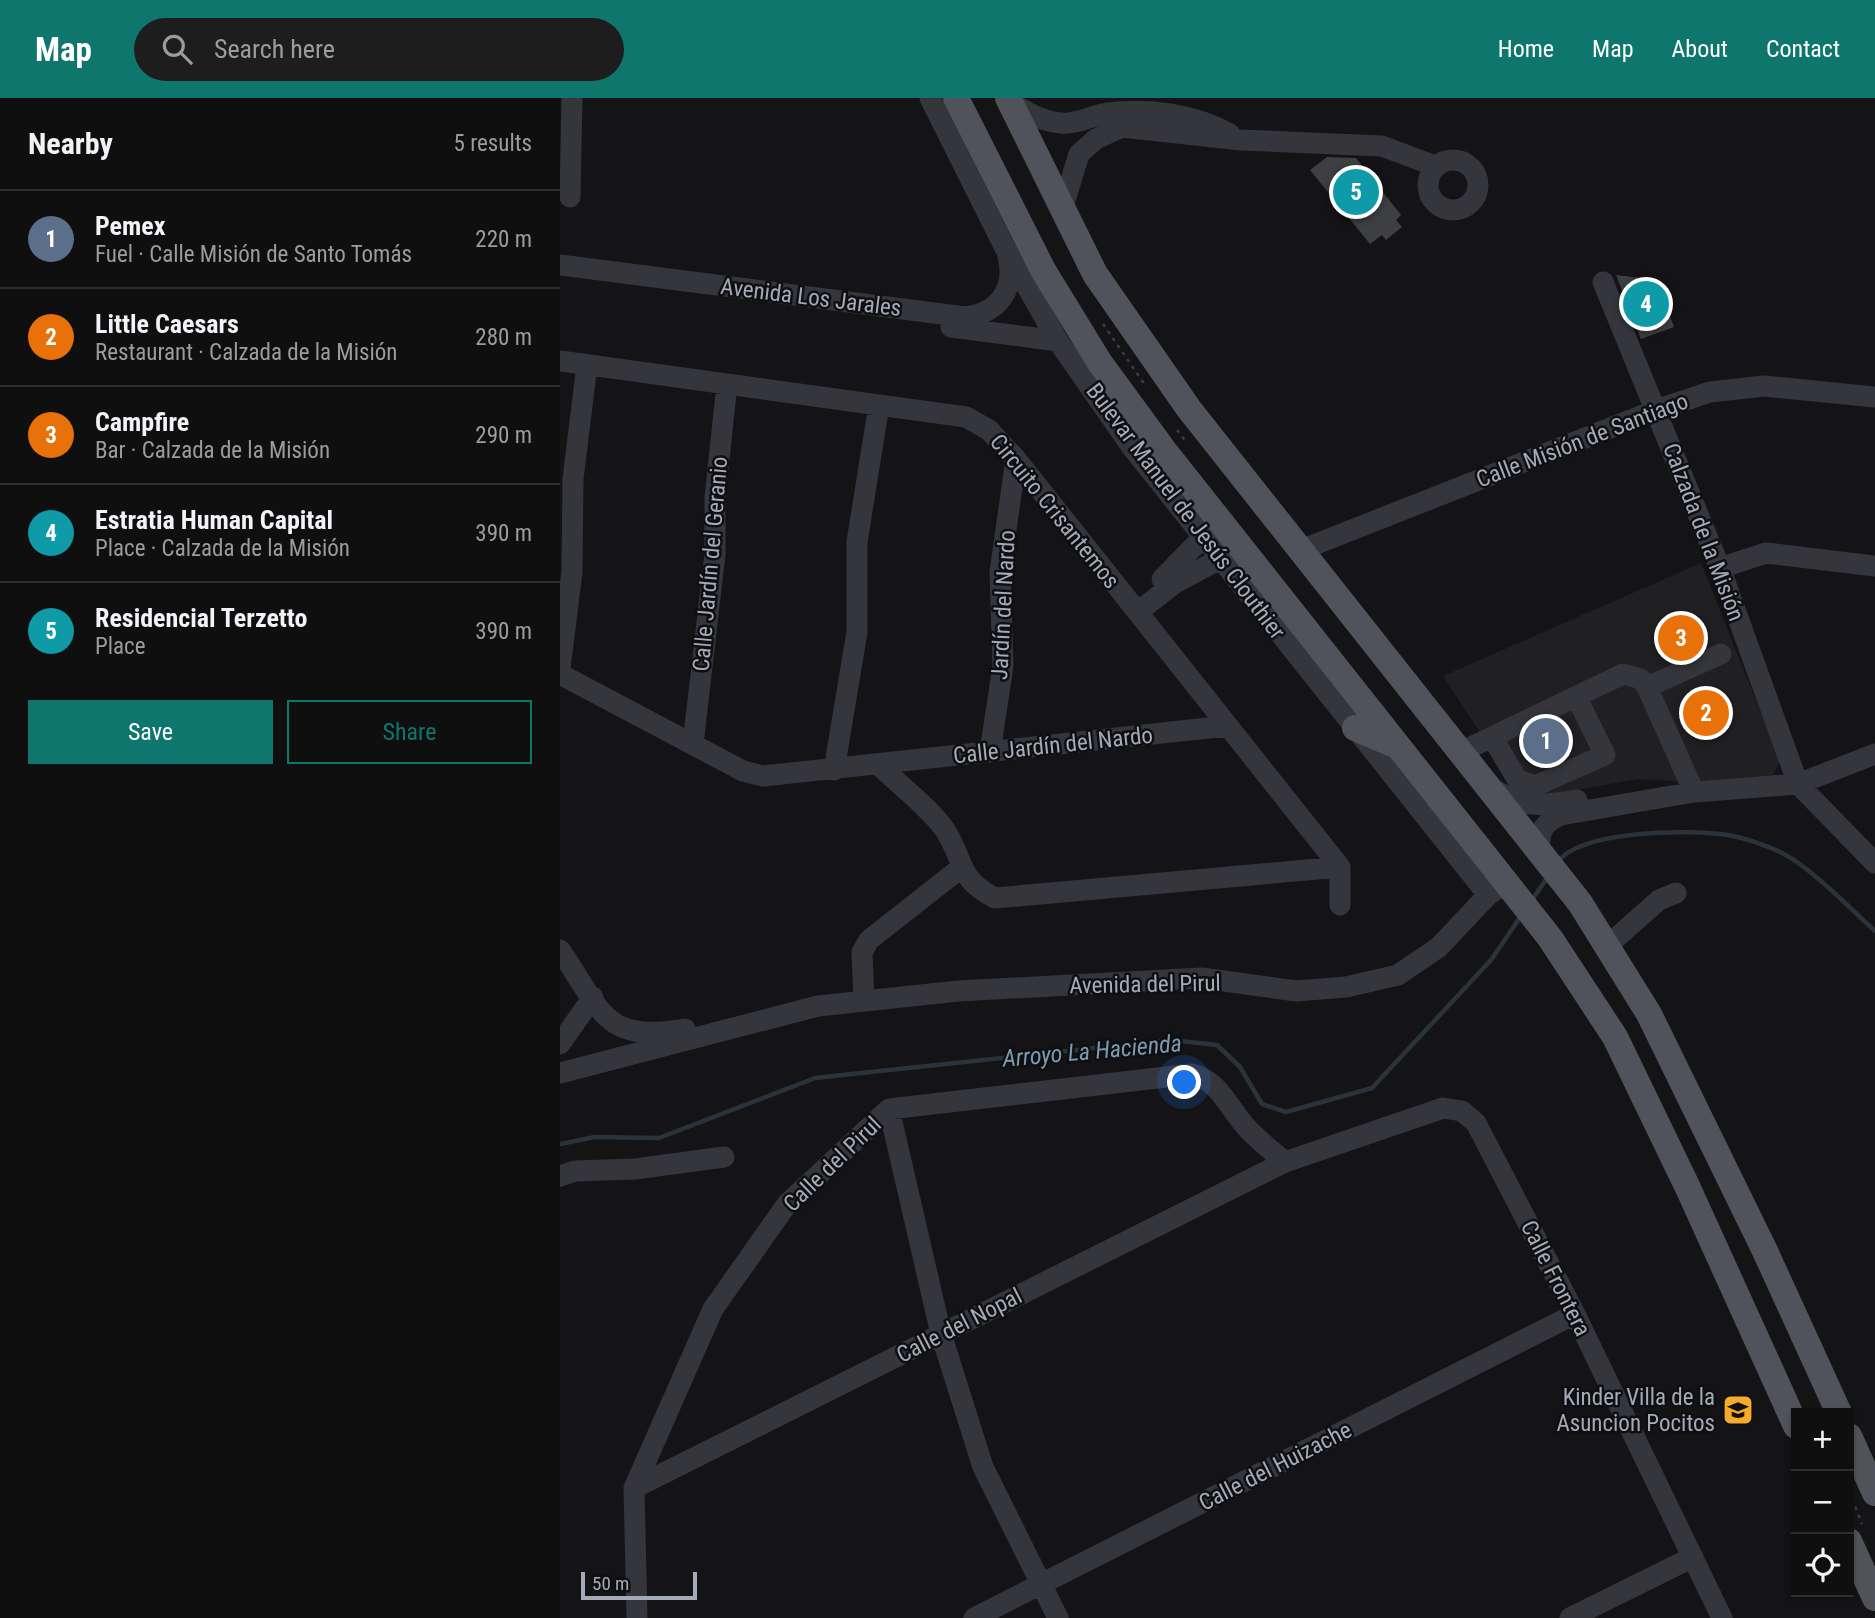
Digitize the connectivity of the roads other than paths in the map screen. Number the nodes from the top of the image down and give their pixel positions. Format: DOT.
graph roads {
  1 [pos="572,98"];
  2 [pos="930,98"];
  3 [pos="956,98"];
  4 [pos="1009,100"];
  5 [pos="1063,124"];
  6 [pos="1241,140"];
  7 [pos="1079,154"];
  8 [pos="1435,166"];
  9 [pos="570,197"];
  10 [pos="1063,207"];
  11 [pos="1005,248"];
  12 [pos="560,265"];
  13 [pos="560,276"];
  14 [pos="1603,282"];
  15 [pos="1058,341"];
  16 [pos="560,361"];
  17 [pos="587,365"];
  18 [pos="727,384"];
  19 [pos="1875,397"];
  20 [pos="880,405"];
  21 [pos="1656,410"];
  22 [pos="1016,459"];
  23 [pos="1202,538"];
  24 [pos="1301,550"];
  25 [pos="1220,559"];
  26 [pos="1875,566"];
  27 [pos="1720,568"];
  28 [pos="1133,607"];
  29 [pos="1721,654"];
  30 [pos="560,668"];
  31 [pos="560,674"];
  32 [pos="1647,687"];
  33 [pos="1577,698"];
  34 [pos="1227,726"];
  35 [pos="1355,728"];
  36 [pos="1492,737"];
  37 [pos="693,744"];
  38 [pos="1397,746"];
  39 [pos="990,752"];
  40 [pos="1461,752"];
  41 [pos="1875,754"];
  42 [pos="878,765"];
  43 [pos="834,770"];
  44 [pos="1485,783"];
  45 [pos="1798,784"];
  46 [pos="1694,792"];
  47 [pos="1539,849"];
  48 [pos="1875,863"];
  49 [pos="962,867"];
  50 [pos="1340,867"];
  51 [pos="1504,892"];
  52 [pos="1676,893"];
  53 [pos="1340,905"];
  54 [pos="1607,946"];
  55 [pos="560,950"];
  56 [pos="593,997"];
  57 [pos="864,1001"];
  58 [pos="771,1018"];
  59 [pos="560,1044"];
  60 [pos="560,1073"];
  61 [pos="890,1109"];
  62 [pos="724,1157"];
  63 [pos="1285,1162"];
  64 [pos="560,1176"];
  65 [pos="1575,1314"];
  66 [pos="941,1334"];
  67 [pos="1837,1408"];
  68 [pos="1791,1415"];
  69 [pos="1854,1447"];
  70 [pos="634,1488"];
  71 [pos="1875,1493"];
  72 [pos="1857,1536"];
  73 [pos="1693,1557"];
  74 [pos="1043,1584"];
  75 [pos="1875,1598"];
  76 [pos="637,1618"];
  77 [pos="974,1618"];
  78 [pos="1058,1618"];
  79 [pos="1570,1618"];
  80 [pos="1722,1618"];
  1 -- 9 [label="street"];
  2 -- 11 [label="street, Bulevar Manuel de Jesús Clouthier"];
  3 -- 38 [label="main road"];
  4 -- 5 [label="street"];
  4 -- 10 [label="main road"];
  5 -- 6 [label="street"];
  5 -- 7 [label="street"];
  6 -- 7 [label="street"];
  6 -- 8 [label="street"];
  7 -- 10 [label="street"];
  10 -- 24 [label="main road"];
  11 -- 12 [label="street, Avenida Los Jarales"];
  11 -- 15 [label="street, Bulevar Manuel de Jesús Clouthier"];
  13 -- 15 [label="street, Avenida Los Jarales"];
  14 -- 21 [label="street, Calzada de la Misión"];
  15 -- 23 [label="street, Bulevar Manuel de Jesús Clouthier"];
  16 -- 17 [label="street, Circuito Crisantemos"];
  17 -- 18 [label="street, Circuito Crisantemos"];
  17 -- 30 [label="street"];
  18 -- 20 [label="street, Circuito Crisantemos"];
  18 -- 37 [label="street, Calle Jardín del Geranio"];
  19 -- 21 [label="street, Calle Misión de Santiago"];
  20 -- 22 [label="street, Circuito Crisantemos"];
  20 -- 43 [label="street"];
  21 -- 24 [label="street, Calle Misión de Santiago"];
  21 -- 27 [label="street, Calzada de la Misión"];
  22 -- 28 [label="street, Circuito Crisantemos"];
  22 -- 39 [label="street, Jardín del Nardo"];
  23 -- 25 [label="street, Bulevar Manuel de Jesús Clouthier"];
  23 -- 28 [label="street"];
  24 -- 40 [label="main road"];
  25 -- 28 [label="street"];
  25 -- 35 [label="street, Bulevar Manuel de Jesús Clouthier"];
  26 -- 27 [label="street"];
  27 -- 45 [label="street, Calzada de la Misión"];
  28 -- 34 [label="street, Circuito Crisantemos"];
  29 -- 32 [label="street"];
  31 -- 37 [label="street"];
  32 -- 33 [label="street"];
  32 -- 46 [label="street"];
  33 -- 36 [label="street"];
  33 -- 36 [label="street"];
  34 -- 39 [label="street, Calle Jardín del Nardo"];
  34 -- 50 [label="street, Circuito Crisantemos"];
  35 -- 38 [label="main road"];
  35 -- 51 [label="street, Bulevar Manuel de Jesús Clouthier"];
  36 -- 40 [label="street"];
  37 -- 43 [label="street"];
  38 -- 51 [label="main road"];
  39 -- 42 [label="street, Calle Jardín del Nardo"];
  40 -- 44 [label="main road"];
  41 -- 45 [label="street"];
  42 -- 43 [label="street"];
  42 -- 49 [label="street"];
  44 -- 46 [label="street"];
  44 -- 47 [label="main road"];
  45 -- 46 [label="street"];
  45 -- 48 [label="street"];
  46 -- 47 [label="street"];
  47 -- 54 [label="main road"];
  49 -- 50 [label="street"];
  49 -- 57 [label="street"];
  50 -- 53 [label="street"];
  51 -- 57 [label="street, Avenida del Pirul"];
  51 -- 68 [label="main road"];
  52 -- 54 [label="street"];
  54 -- 67 [label="main road"];
  55 -- 56 [label="street"];
  56 -- 58 [label="street"];
  56 -- 59 [label="street"];
  57 -- 58 [label="street, Avenida del Pirul"];
  58 -- 60 [label="street"];
  61 -- 63 [label="street, Calle del Pirul"];
  61 -- 66 [label="street"];
  61 -- 70 [label="street, Calle del Pirul"];
  62 -- 64 [label="street"];
  63 -- 65 [label="street, Calle Frontera"];
  63 -- 66 [label="street, Calle del Nopal"];
  65 -- 73 [label="street, Calle Frontera"];
  65 -- 74 [label="street, Calle del Huizache"];
  66 -- 70 [label="street, Calle del Nopal"];
  66 -- 74 [label="street"];
  69 -- 71 [label="main road"];
  70 -- 76 [label="street, Calle del Pirul"];
  72 -- 75 [label="main road"];
  73 -- 79 [label="street"];
  73 -- 80 [label="street, Calle Frontera"];
  74 -- 77 [label="street, Calle del Huizache"];
  74 -- 78 [label="street"];
}
